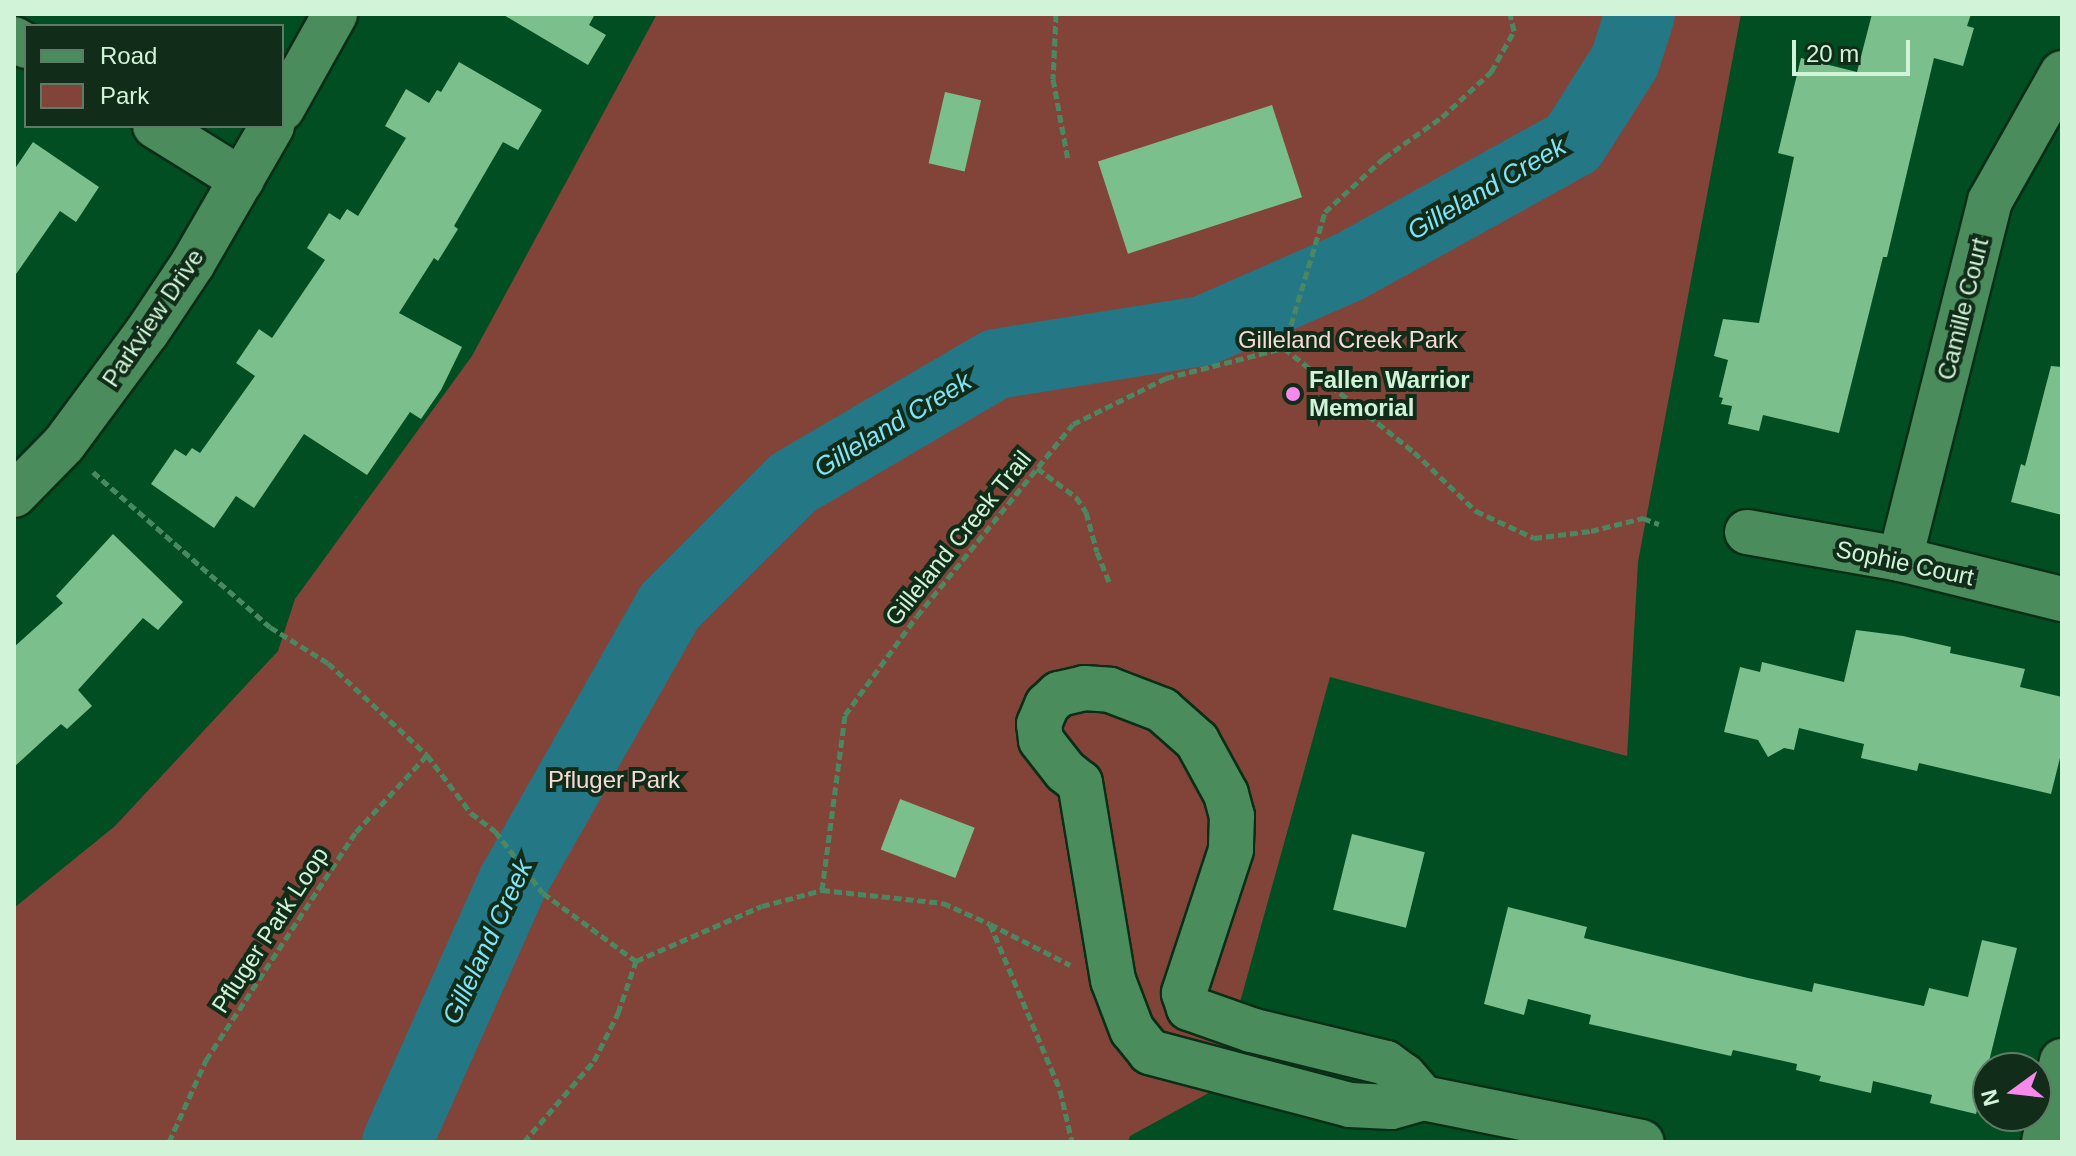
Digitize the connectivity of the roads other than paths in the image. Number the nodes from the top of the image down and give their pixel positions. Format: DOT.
graph roads {
  1 [pos="335,14"];
  2 [pos="2062,73"];
  3 [pos="284,105"];
  4 [pos="158,128"];
  5 [pos="271,128"];
  6 [pos="242,180"];
  7 [pos="14,495"];
  8 [pos="1747,532"];
  9 [pos="1900,559"];
  10 [pos="2062,599"];
  11 [pos="1112,972"];
  12 [pos="1184,993"];
  13 [pos="2062,1061"];
  14 [pos="1423,1098"];
  15 [pos="1462,1125"];
  16 [pos="1642,1142"];
  17 [pos="2044,1142"];
  1 -- 3 [label="street"];
  2 -- 9 [label="street, Camille Court"];
  4 -- 6 [label="street"];
  5 -- 6 [label="street, Parkview Drive"];
  6 -- 7 [label="street, Parkview Drive"];
  8 -- 9 [label="street, Sophie Court"];
  9 -- 10 [label="street, Sophie Court"];
  11 -- 12 [label="street"];
  11 -- 12 [label="street"];
  11 -- 14 [label="street"];
  12 -- 14 [label="street"];
  13 -- 17 [label="street"];
  14 -- 15 [label="street"];
  15 -- 16 [label="street"];
}
